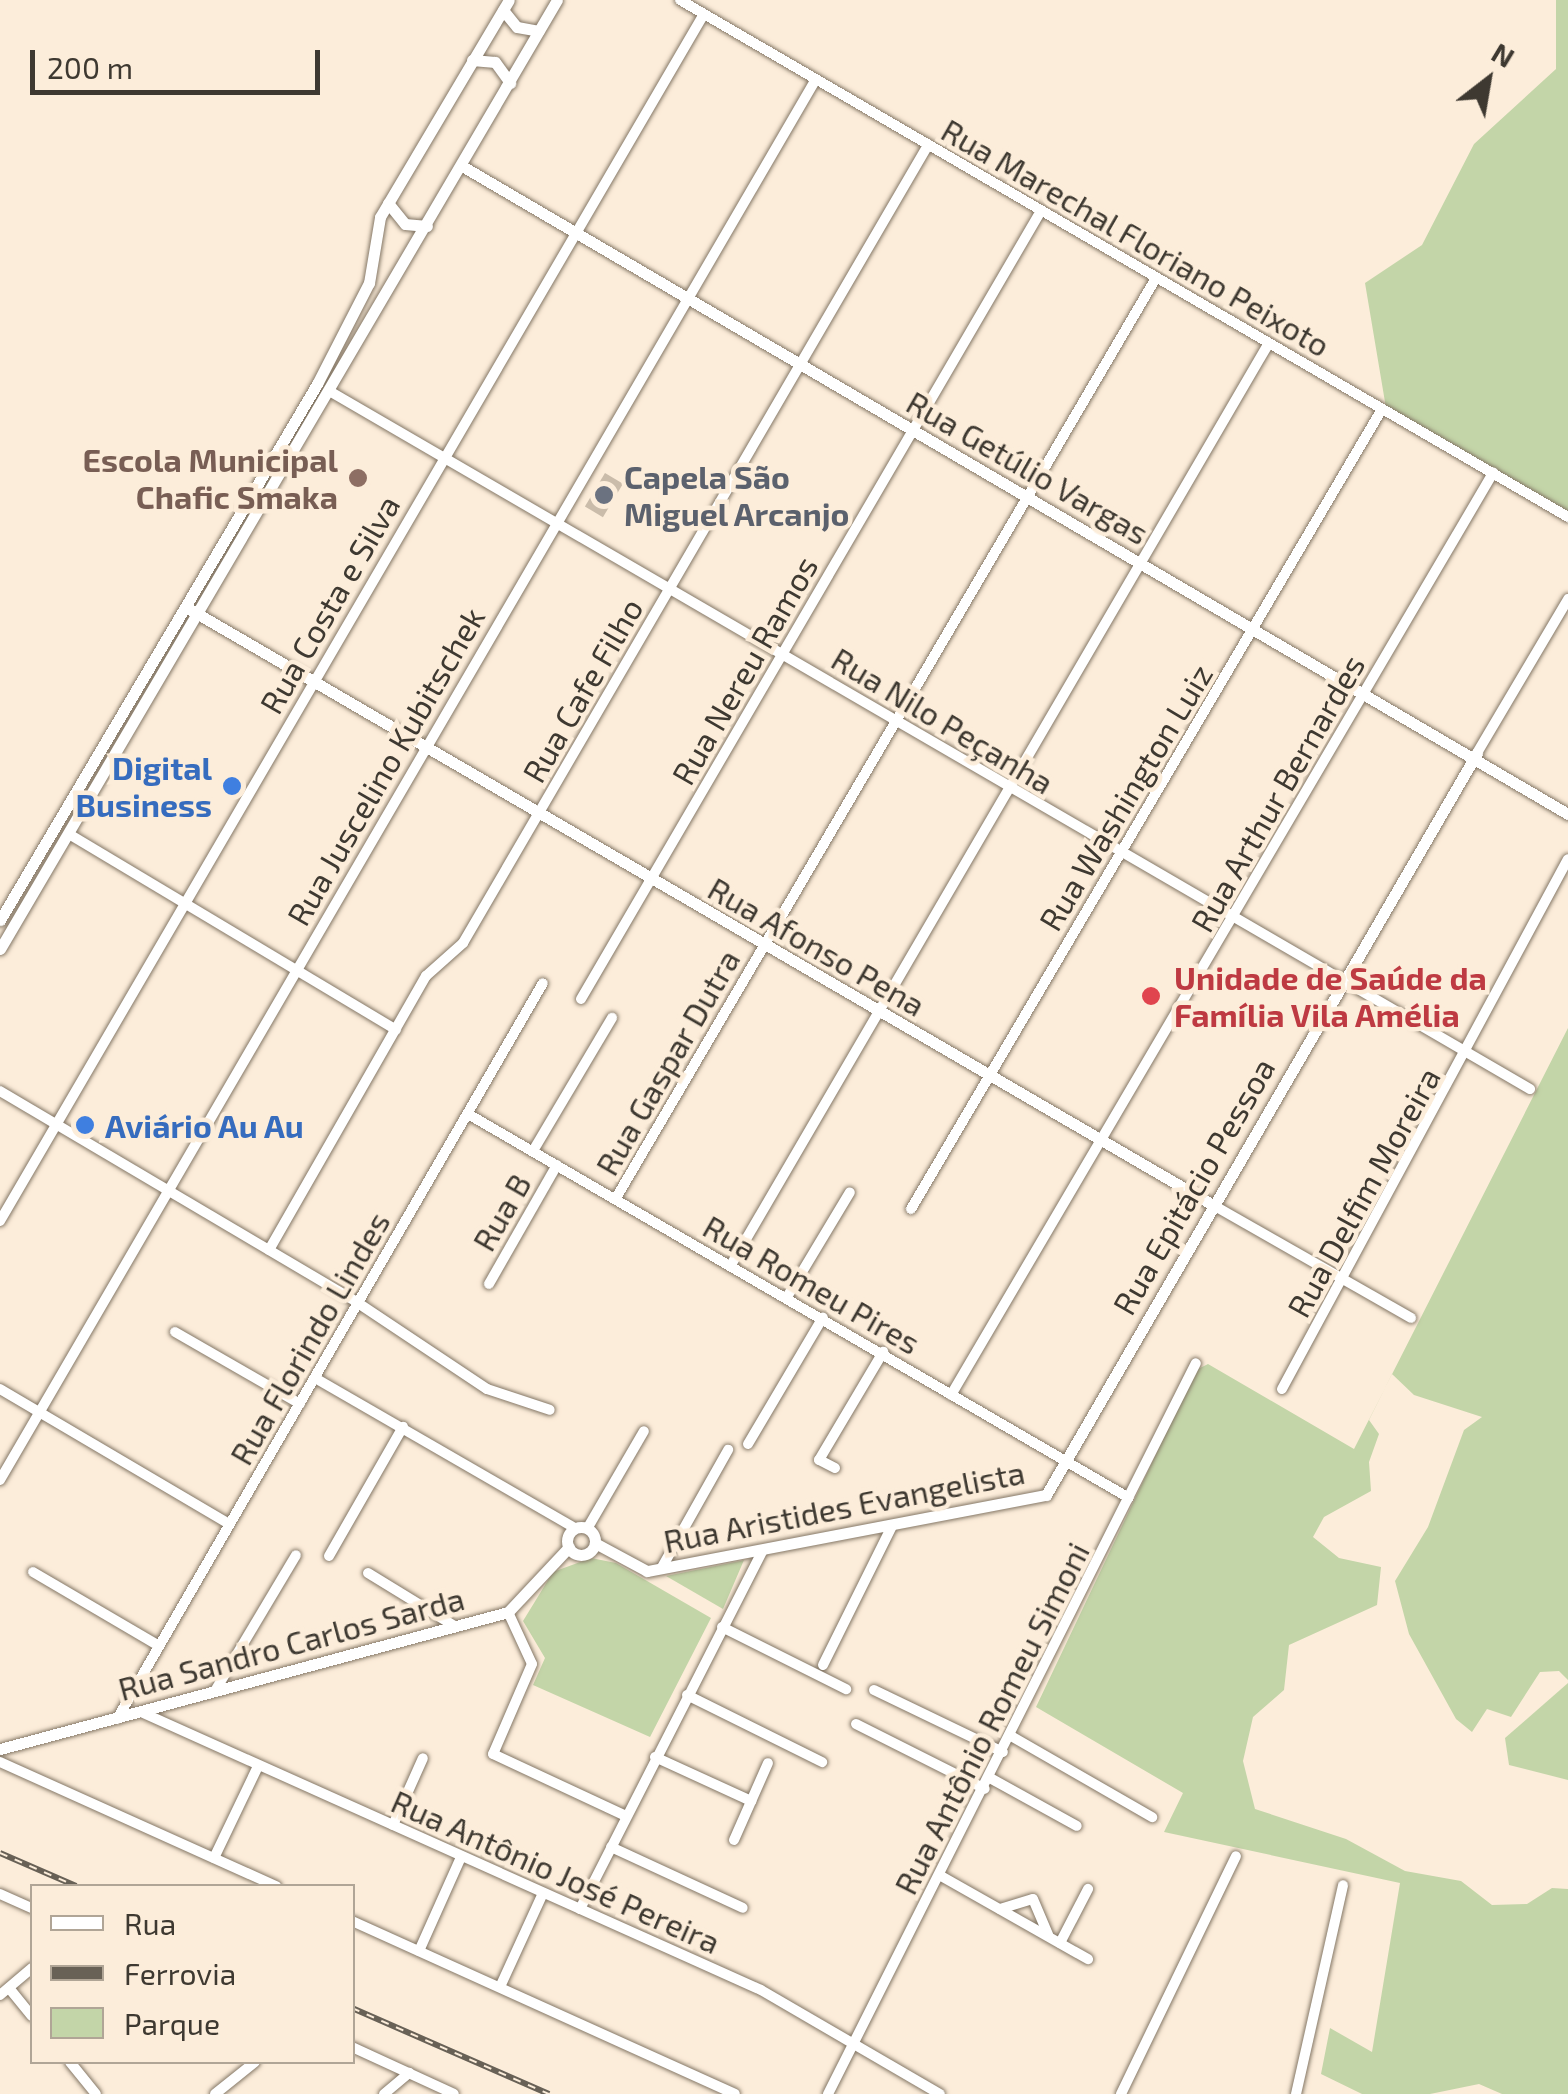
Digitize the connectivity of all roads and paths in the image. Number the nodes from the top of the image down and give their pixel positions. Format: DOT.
graph roads {
  1 [pos="558,0"];
  2 [pos="680,0"];
  3 [pos="506,5"];
  4 [pos="704,14"];
  5 [pos="539,31"];
  6 [pos="472,60"];
  7 [pos="816,79"];
  8 [pos="510,83"];
  9 [pos="928,145"];
  10 [pos="462,166"];
  11 [pos="388,203"];
  12 [pos="1042,210"];
  13 [pos="427,226"];
  14 [pos="576,235"];
  15 [pos="1156,278"];
  16 [pos="686,300"];
  17 [pos="1268,343"];
  18 [pos="800,366"];
  19 [pos="330,392"];
  20 [pos="1382,408"];
  21 [pos="912,432"];
  22 [pos="444,458"];
  23 [pos="1493,473"];
  24 [pos="1026,498"];
  25 [pos="1568,518"];
  26 [pos="556,524"];
  27 [pos="1140,565"];
  28 [pos="669,590"];
  29 [pos="1568,599"];
  30 [pos="186,607"];
  31 [pos="199,615"];
  32 [pos="1252,630"];
  33 [pos="783,654"];
  34 [pos="313,682"];
  35 [pos="1364,695"];
  36 [pos="896,722"];
  37 [pos="424,748"];
  38 [pos="1475,756"];
  39 [pos="1008,788"];
  40 [pos="1568,814"];
  41 [pos="538,815"];
  42 [pos="55,826"];
  43 [pos="69,834"];
  44 [pos="1120,854"];
  45 [pos="1568,859"];
  46 [pos="650,880"];
  47 [pos="184,904"];
  48 [pos="1232,918"];
  49 [pos="0,920"];
  50 [pos="764,946"];
  51 [pos="0,950"];
  52 [pos="295,970"];
  53 [pos="1343,982"];
  54 [pos="543,983"];
  55 [pos="581,1000"];
  56 [pos="877,1012"];
  57 [pos="612,1018"];
  58 [pos="396,1030"];
  59 [pos="1468,1055"];
  60 [pos="990,1078"];
  61 [pos="1530,1089"];
  62 [pos="0,1091"];
  63 [pos="468,1114"];
  64 [pos="56,1124"];
  65 [pos="1101,1142"];
  66 [pos="533,1151"];
  67 [pos="557,1165"];
  68 [pos="168,1190"];
  69 [pos="850,1192"];
  70 [pos="616,1198"];
  71 [pos="1214,1205"];
  72 [pos="911,1210"];
  73 [pos="0,1221"];
  74 [pos="268,1250"];
  75 [pos="731,1265"];
  76 [pos="1342,1280"];
  77 [pos="489,1284"];
  78 [pos="787,1297"];
  79 [pos="358,1303"];
  80 [pos="822,1317"];
  81 [pos="1411,1318"];
  82 [pos="175,1332"];
  83 [pos="883,1352"];
  84 [pos="1196,1362"];
  85 [pos="315,1378"];
  86 [pos="0,1389"];
  87 [pos="1282,1389"];
  88 [pos="951,1395"];
  89 [pos="300,1404"];
  90 [pos="550,1410"];
  91 [pos="38,1412"];
  92 [pos="402,1427"];
  93 [pos="644,1431"];
  94 [pos="748,1444"];
  95 [pos="728,1450"];
  96 [pos="1068,1459"];
  97 [pos="835,1468"];
  98 [pos="0,1480"];
  99 [pos="1050,1491"];
  100 [pos="1129,1498"];
  101 [pos="230,1524"];
  102 [pos="892,1526"];
  103 [pos="581,1529"];
  104 [pos="595,1543"];
  105 [pos="569,1547"];
  106 [pos="763,1550"];
  107 [pos="296,1555"];
  108 [pos="329,1556"];
  109 [pos="654,1570"];
  110 [pos="33,1572"];
  111 [pos="368,1573"];
  112 [pos="508,1612"];
  113 [pos="453,1626"];
  114 [pos="722,1627"];
  115 [pos="159,1646"];
  116 [pos="823,1664"];
  117 [pos="846,1689"];
  118 [pos="874,1690"];
  119 [pos="215,1691"];
  120 [pos="687,1694"];
  121 [pos="141,1712"];
  122 [pos="117,1719"];
  123 [pos="856,1724"];
  124 [pos="1011,1736"];
  125 [pos="0,1749"];
  126 [pos="1002,1752"];
  127 [pos="655,1757"];
  128 [pos="423,1758"];
  129 [pos="0,1762"];
  130 [pos="822,1762"];
  131 [pos="768,1763"];
  132 [pos="258,1766"];
  133 [pos="988,1783"];
  134 [pos="752,1801"];
  135 [pos="626,1816"];
  136 [pos="1152,1816"];
  137 [pos="393,1825"];
  138 [pos="1078,1826"];
  139 [pos="734,1840"];
  140 [pos="611,1847"];
  141 [pos="461,1856"];
  142 [pos="1236,1856"];
  143 [pos="214,1858"];
  144 [pos="941,1876"];
  145 [pos="272,1884"];
  146 [pos="1344,1886"];
  147 [pos="1088,1889"];
  148 [pos="543,1893"];
  149 [pos="0,1894"];
  150 [pos="30,1907"];
  151 [pos="742,1908"];
  152 [pos="1000,1909"];
  153 [pos="580,1910"];
  154 [pos="355,1922"];
  155 [pos="1048,1936"];
  156 [pos="1060,1943"];
  157 [pos="418,1951"];
  158 [pos="1088,1959"];
  159 [pos="30,1970"];
  160 [pos="500,1987"];
  161 [pos="4,1991"];
  162 [pos="30,2014"];
  163 [pos="856,2046"];
  164 [pos="355,2049"];
  165 [pos="77,2064"];
  166 [pos="252,2064"];
  167 [pos="409,2073"];
  168 [pos="96,2094"];
  169 [pos="214,2094"];
  170 [pos="384,2094"];
  171 [pos="454,2094"];
  172 [pos="736,2094"];
  173 [pos="828,2094"];
  174 [pos="940,2094"];
  175 [pos="1122,2094"];
  176 [pos="1296,2094"];
  1 -- 5 [label="street"];
  2 -- 4 [label="street, Rua Marechal Floriano Peixoto"];
  3 -- 5 [label="street"];
  3 -- 6 [label="street"];
  4 -- 7 [label="street, Rua Marechal Floriano Peixoto"];
  4 -- 14 [label="street, Rua Costa e Silva"];
  5 -- 8 [label="street"];
  6 -- 8 [label="street"];
  6 -- 11 [label="street"];
  7 -- 9 [label="street, Rua Marechal Floriano Peixoto"];
  7 -- 16 [label="street, Rua Juscelino Kubitschek"];
  8 -- 10 [label="street"];
  9 -- 12 [label="street, Rua Marechal Floriano Peixoto"];
  9 -- 18 [label="street, Rua Cafe Filho"];
  10 -- 13 [label="street"];
  10 -- 14 [label="street, Rua Getúlio Vargas"];
  11 -- 13 [label="street"];
  11 -- 30 [label="street"];
  12 -- 15 [label="street, Rua Marechal Floriano Peixoto"];
  12 -- 21 [label="street, Rua Nereu Ramos"];
  13 -- 19 [label="street"];
  14 -- 16 [label="street, Rua Getúlio Vargas"];
  14 -- 22 [label="street, Rua Costa e Silva"];
  15 -- 17 [label="street, Rua Marechal Floriano Peixoto"];
  15 -- 24 [label="street, Rua Gaspar Dutra"];
  16 -- 18 [label="street, Rua Getúlio Vargas"];
  16 -- 26 [label="street, Rua Juscelino Kubitschek"];
  17 -- 20 [label="street, Rua Marechal Floriano Peixoto"];
  17 -- 27 [label="street"];
  18 -- 21 [label="street, Rua Getúlio Vargas"];
  18 -- 28 [label="street, Rua Cafe Filho"];
  19 -- 22 [label="street, Rua Nilo Peçanha"];
  19 -- 31 [label="street"];
  20 -- 23 [label="street, Rua Marechal Floriano Peixoto"];
  20 -- 32 [label="street, Rua Washington Luiz"];
  21 -- 24 [label="street, Rua Getúlio Vargas"];
  21 -- 33 [label="street, Rua Nereu Ramos"];
  22 -- 26 [label="street, Rua Nilo Peçanha"];
  22 -- 34 [label="street, Rua Costa e Silva"];
  23 -- 25 [label="street, Rua Marechal Floriano Peixoto"];
  23 -- 35 [label="street, Rua Arthur Bernardes"];
  24 -- 27 [label="street, Rua Getúlio Vargas"];
  24 -- 36 [label="street, Rua Gaspar Dutra"];
  26 -- 28 [label="street, Rua Nilo Peçanha"];
  26 -- 37 [label="street, Rua Juscelino Kubitschek"];
  27 -- 32 [label="street, Rua Getúlio Vargas"];
  27 -- 39 [label="street"];
  28 -- 33 [label="street, Rua Nilo Peçanha"];
  28 -- 41 [label="street, Rua Cafe Filho"];
  29 -- 38 [label="street, Rua Epitácio Pessoa"];
  30 -- 31 [label="street, Rua Afonso Pena"];
  30 -- 42 [label="street"];
  31 -- 34 [label="street, Rua Afonso Pena"];
  31 -- 43 [label="street"];
  32 -- 35 [label="street, Rua Getúlio Vargas"];
  32 -- 44 [label="street, Rua Washington Luiz"];
  33 -- 36 [label="street, Rua Nilo Peçanha"];
  33 -- 46 [label="street, Rua Nereu Ramos"];
  34 -- 37 [label="street, Rua Afonso Pena"];
  34 -- 47 [label="street, Rua Costa e Silva"];
  35 -- 38 [label="street, Rua Getúlio Vargas"];
  35 -- 48 [label="street, Rua Arthur Bernardes"];
  36 -- 39 [label="street, Rua Nilo Peçanha"];
  36 -- 50 [label="street, Rua Gaspar Dutra"];
  37 -- 41 [label="street, Rua Afonso Pena"];
  37 -- 52 [label="street, Rua Juscelino Kubitschek"];
  38 -- 40 [label="street, Rua Getúlio Vargas"];
  38 -- 53 [label="street, Rua Epitácio Pessoa"];
  39 -- 44 [label="street, Rua Nilo Peçanha"];
  39 -- 56 [label="street"];
  41 -- 46 [label="street, Rua Afonso Pena"];
  41 -- 58 [label="street, Rua Cafe Filho"];
  42 -- 43 [label="street"];
  42 -- 49 [label="street"];
  43 -- 47 [label="street"];
  43 -- 51 [label="street"];
  44 -- 48 [label="street, Rua Nilo Peçanha"];
  44 -- 60 [label="street, Rua Washington Luiz"];
  45 -- 59 [label="street, Rua Delfim Moreira"];
  46 -- 50 [label="street, Rua Afonso Pena"];
  46 -- 55 [label="street, Rua Nereu Ramos"];
  47 -- 52 [label="street"];
  47 -- 64 [label="street, Rua Costa e Silva"];
  48 -- 53 [label="street, Rua Nilo Peçanha"];
  48 -- 65 [label="street, Rua Arthur Bernardes"];
  50 -- 56 [label="street, Rua Afonso Pena"];
  50 -- 70 [label="street, Rua Gaspar Dutra"];
  52 -- 58 [label="street"];
  52 -- 68 [label="street, Rua Juscelino Kubitschek"];
  53 -- 59 [label="street, Rua Nilo Peçanha"];
  53 -- 71 [label="street, Rua Epitácio Pessoa"];
  54 -- 63 [label="street, Rua Florindo Lindes"];
  56 -- 60 [label="street, Rua Afonso Pena"];
  56 -- 75 [label="street"];
  57 -- 66 [label="street"];
  58 -- 74 [label="street, Rua Cafe Filho"];
  59 -- 61 [label="street, Rua Nilo Peçanha"];
  59 -- 76 [label="street, Rua Delfim Moreira"];
  60 -- 65 [label="street, Rua Afonso Pena"];
  60 -- 72 [label="street, Rua Washington Luiz"];
  62 -- 64 [label="street"];
  63 -- 66 [label="street, Rua Romeu Pires"];
  63 -- 79 [label="street, Rua Florindo Lindes"];
  64 -- 68 [label="street"];
  64 -- 73 [label="street, Rua Costa e Silva"];
  65 -- 71 [label="street, Rua Afonso Pena"];
  65 -- 88 [label="street, Rua Arthur Bernardes"];
  66 -- 67 [label="street, Rua Romeu Pires"];
  67 -- 70 [label="street, Rua Romeu Pires"];
  67 -- 77 [label="street, Rua B"];
  68 -- 74 [label="street"];
  68 -- 91 [label="street, Rua Juscelino Kubitschek"];
  69 -- 78 [label="street"];
  70 -- 75 [label="street, Rua Romeu Pires"];
  71 -- 76 [label="street, Rua Afonso Pena"];
  71 -- 96 [label="street, Rua Epitácio Pessoa"];
  74 -- 79 [label="street"];
  75 -- 78 [label="street, Rua Romeu Pires"];
  76 -- 81 [label="street, Rua Afonso Pena"];
  76 -- 87 [label="street, Rua Delfim Moreira"];
  78 -- 80 [label="street, Rua Romeu Pires"];
  79 -- 85 [label="street, Rua Florindo Lindes"];
  79 -- 90 [label="street"];
  80 -- 83 [label="street, Rua Romeu Pires"];
  80 -- 94 [label="street"];
  82 -- 89 [label="street"];
  83 -- 88 [label="street, Rua Romeu Pires"];
  83 -- 97 [label="street"];
  84 -- 100 [label="street, Rua Antônio Romeu Simoni"];
  85 -- 89 [label="street, Rua Florindo Lindes"];
  85 -- 92 [label="street"];
  86 -- 91 [label="street"];
  88 -- 96 [label="street, Rua Romeu Pires"];
  89 -- 101 [label="street, Rua Florindo Lindes"];
  91 -- 98 [label="street, Rua Juscelino Kubitschek"];
  91 -- 101 [label="street"];
  92 -- 103 [label="street"];
  92 -- 108 [label="street"];
  93 -- 103 [label="street"];
  95 -- 109 [label="street"];
  96 -- 99 [label="street, Rua Epitácio Pessoa"];
  96 -- 100 [label="street, Rua Romeu Pires"];
  99 -- 102 [label="street, Rua Aristides Evangelista"];
  100 -- 124 [label="street, Rua Antônio Romeu Simoni"];
  101 -- 115 [label="street, Rua Florindo Lindes"];
  102 -- 106 [label="street, Rua Aristides Evangelista"];
  102 -- 116 [label="street"];
  103 -- 104 [label="street"];
  103 -- 105 [label="street"];
  104 -- 105 [label="street"];
  104 -- 109 [label="street"];
  105 -- 112 [label="street, Rua Sandro Carlos Sarda"];
  106 -- 109 [label="street, Rua Aristides Evangelista"];
  106 -- 114 [label="street"];
  107 -- 119 [label="street"];
  110 -- 115 [label="street"];
  111 -- 113 [label="street"];
  112 -- 113 [label="street, Rua Sandro Carlos Sarda"];
  112 -- 135 [label="street"];
  113 -- 119 [label="street, Rua Sandro Carlos Sarda"];
  114 -- 117 [label="street"];
  114 -- 120 [label="street"];
  115 -- 122 [label="street, Rua Florindo Lindes"];
  118 -- 126 [label="street"];
  119 -- 121 [label="street, Rua Sandro Carlos Sarda"];
  120 -- 127 [label="street"];
  120 -- 130 [label="street"];
  121 -- 122 [label="street, Rua Sandro Carlos Sarda"];
  121 -- 132 [label="street, Rua Antônio José Pereira"];
  122 -- 125 [label="street, Rua Sandro Carlos Sarda"];
  123 -- 133 [label="street"];
  124 -- 126 [label="street, Rua Antônio Romeu Simoni"];
  124 -- 136 [label="street"];
  126 -- 133 [label="street, Rua Antônio Romeu Simoni"];
  127 -- 134 [label="street"];
  127 -- 135 [label="street"];
  128 -- 137 [label="street"];
  129 -- 143 [label="street"];
  131 -- 134 [label="street"];
  132 -- 137 [label="street, Rua Antônio José Pereira"];
  132 -- 143 [label="street"];
  133 -- 138 [label="street"];
  133 -- 144 [label="street, Rua Antônio Romeu Simoni"];
  134 -- 139 [label="street"];
  135 -- 140 [label="street"];
  137 -- 141 [label="street, Rua Antônio José Pereira"];
  140 -- 151 [label="street"];
  140 -- 153 [label="street"];
  141 -- 148 [label="street, Rua Antônio José Pereira"];
  141 -- 157 [label="street"];
  142 -- 175 [label="street"];
  143 -- 145 [label="street"];
  144 -- 152 [label="street"];
  144 -- 163 [label="street, Rua Antônio Romeu Simoni"];
  146 -- 176 [label="street"];
  147 -- 156 [label="street"];
  148 -- 153 [label="street, Rua Antônio José Pereira"];
  148 -- 160 [label="street"];
  149 -- 150 [label="street"];
  152 -- 155 [label="street"];
  152 -- 155 [label="street"];
  153 -- 163 [label="street, Rua Antônio José Pereira"];
  154 -- 157 [label="street"];
  155 -- 156 [label="street"];
  156 -- 158 [label="street"];
  157 -- 160 [label="street"];
  159 -- 161 [label="street"];
  160 -- 172 [label="street"];
  161 -- 162 [label="street"];
  163 -- 173 [label="street, Rua Antônio Romeu Simoni"];
  163 -- 174 [label="street, Rua Antônio José Pereira"];
  164 -- 167 [label="street"];
  165 -- 168 [label="street"];
  166 -- 169 [label="street"];
  167 -- 170 [label="street"];
  167 -- 171 [label="street"];
}
